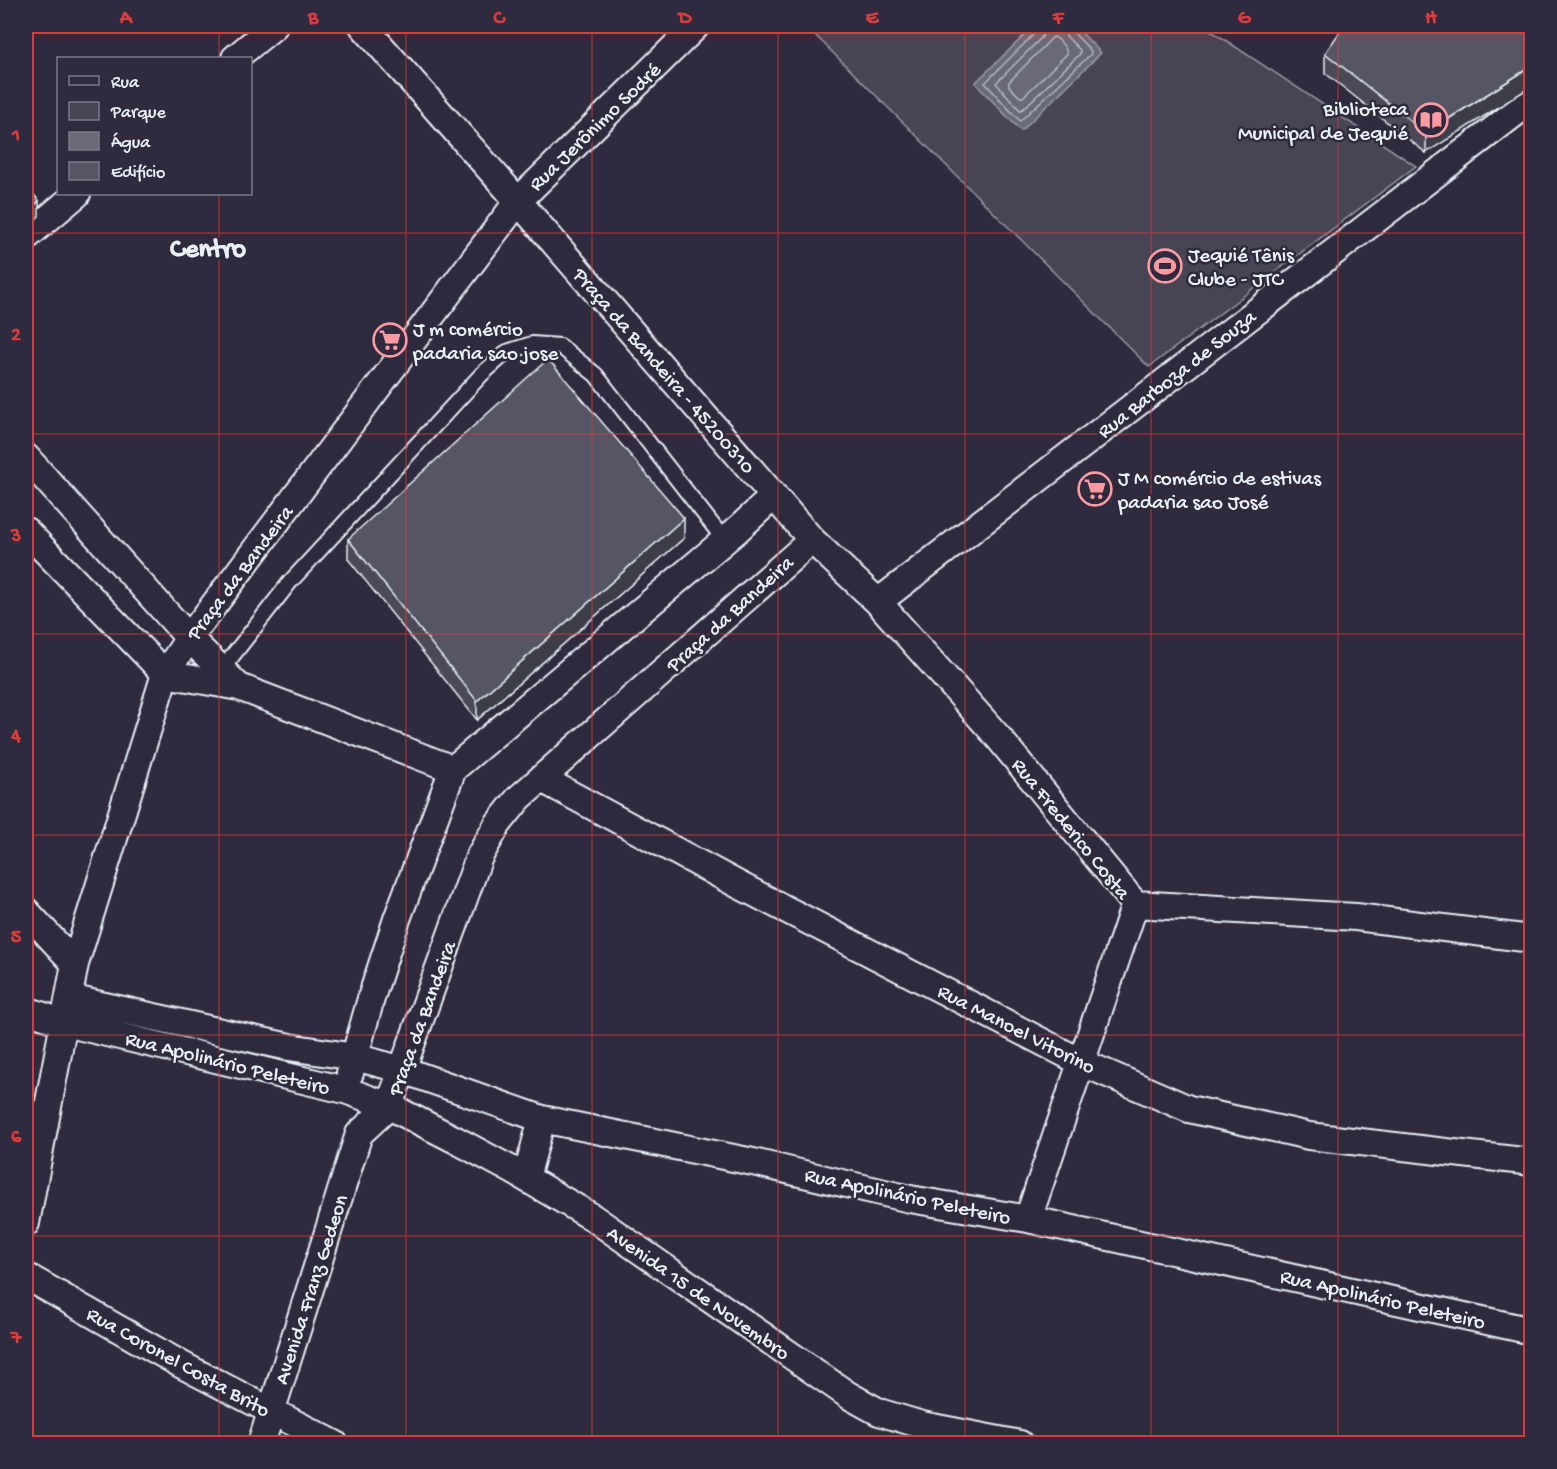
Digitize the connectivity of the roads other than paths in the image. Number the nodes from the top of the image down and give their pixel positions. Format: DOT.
graph roads {
  1 [pos="274,26"];
  2 [pos="363,26"];
  3 [pos="696,26"];
  4 [pos="236,57"];
  5 [pos="1532,100"];
  6 [pos="76,195"];
  7 [pos="518,201"];
  8 [pos="26,237"];
  9 [pos="26,458"];
  10 [pos="774,496"];
  11 [pos="26,531"];
  12 [pos="812,540"];
  13 [pos="725,541"];
  14 [pos="878,602"];
  15 [pos="189,638"];
  16 [pos="165,674"];
  17 [pos="224,680"];
  18 [pos="453,769"];
  19 [pos="542,779"];
  20 [pos="1135,904"];
  21 [pos="26,911"];
  22 [pos="1532,939"];
  23 [pos="75,964"];
  24 [pos="26,1010"];
  25 [pos="67,1010"];
  26 [pos="355,1057"];
  27 [pos="1083,1063"];
  28 [pos="403,1070"];
  29 [pos="345,1090"];
  30 [pos="390,1106"];
  31 [pos="542,1119"];
  32 [pos="359,1134"];
  33 [pos="1532,1162"];
  34 [pos="526,1178"];
  35 [pos="1028,1219"];
  36 [pos="26,1223"];
  37 [pos="26,1276"];
  38 [pos="1532,1331"];
  39 [pos="271,1412"];
  40 [pos="261,1443"];
  41 [pos="335,1443"];
  42 [pos="1020,1443"];
  1 -- 4 [label="street"];
  2 -- 7 [label="street, Praça da Bandeira - 45200310"];
  3 -- 7 [label="street, Rua Jerônimo Sodré"];
  5 -- 14 [label="street, Rua Barboza de Souza"];
  6 -- 8 [label="street"];
  7 -- 10 [label="street, Praça da Bandeira - 45200310"];
  7 -- 15 [label="street, Praça da Bandeira"];
  9 -- 15 [label="street"];
  10 -- 12 [label="street, Praça da Bandeira - 45200310"];
  10 -- 13 [label="street"];
  11 -- 16 [label="street"];
  12 -- 14 [label="street, Rua Frederico Costa"];
  12 -- 19 [label="street, Praça da Bandeira"];
  13 -- 17 [label="lane"];
  13 -- 18 [label="street"];
  14 -- 20 [label="street, Rua Frederico Costa"];
  15 -- 16 [label="street, Praça da Bandeira"];
  15 -- 17 [label="street"];
  16 -- 17 [label="street"];
  16 -- 23 [label="street, Praça da Bandeira"];
  17 -- 18 [label="street"];
  18 -- 26 [label="street"];
  19 -- 27 [label="street, Rua Manoel Vitorino"];
  19 -- 28 [label="street, Praça da Bandeira"];
  20 -- 22 [label="street, Rua Frederico Costa"];
  20 -- 27 [label="street"];
  21 -- 23 [label="street"];
  23 -- 25 [label="street, Praça da Bandeira"];
  24 -- 25 [label="street"];
  25 -- 26 [label="street, Rua Apolinário Peleteiro"];
  25 -- 29 [label="street, Rua Apolinário Peleteiro"];
  25 -- 36 [label="street, Praça da Bandeira"];
  26 -- 28 [label="street, Rua Apolinário Peleteiro"];
  26 -- 29 [label="street"];
  27 -- 33 [label="street, Rua Manoel Vitorino"];
  27 -- 35 [label="street"];
  28 -- 30 [label="street, Praça da Bandeira"];
  28 -- 31 [label="street, Rua Apolinário Peleteiro"];
  29 -- 30 [label="street, Rua Apolinário Peleteiro"];
  29 -- 32 [label="street"];
  30 -- 32 [label="street"];
  30 -- 34 [label="street, Avenida 15 de Novembro"];
  31 -- 34 [label="street"];
  31 -- 35 [label="street, Rua Apolinário Peleteiro"];
  32 -- 39 [label="street, Avenida Franz Gedeon"];
  34 -- 42 [label="street, Avenida 15 de Novembro"];
  35 -- 38 [label="street, Rua Apolinário Peleteiro"];
  37 -- 39 [label="street, Rua Coronel Costa Brito"];
  39 -- 40 [label="street, Avenida Franz Gedeon"];
  39 -- 41 [label="street, Rua Coronel Costa Brito"];
}
